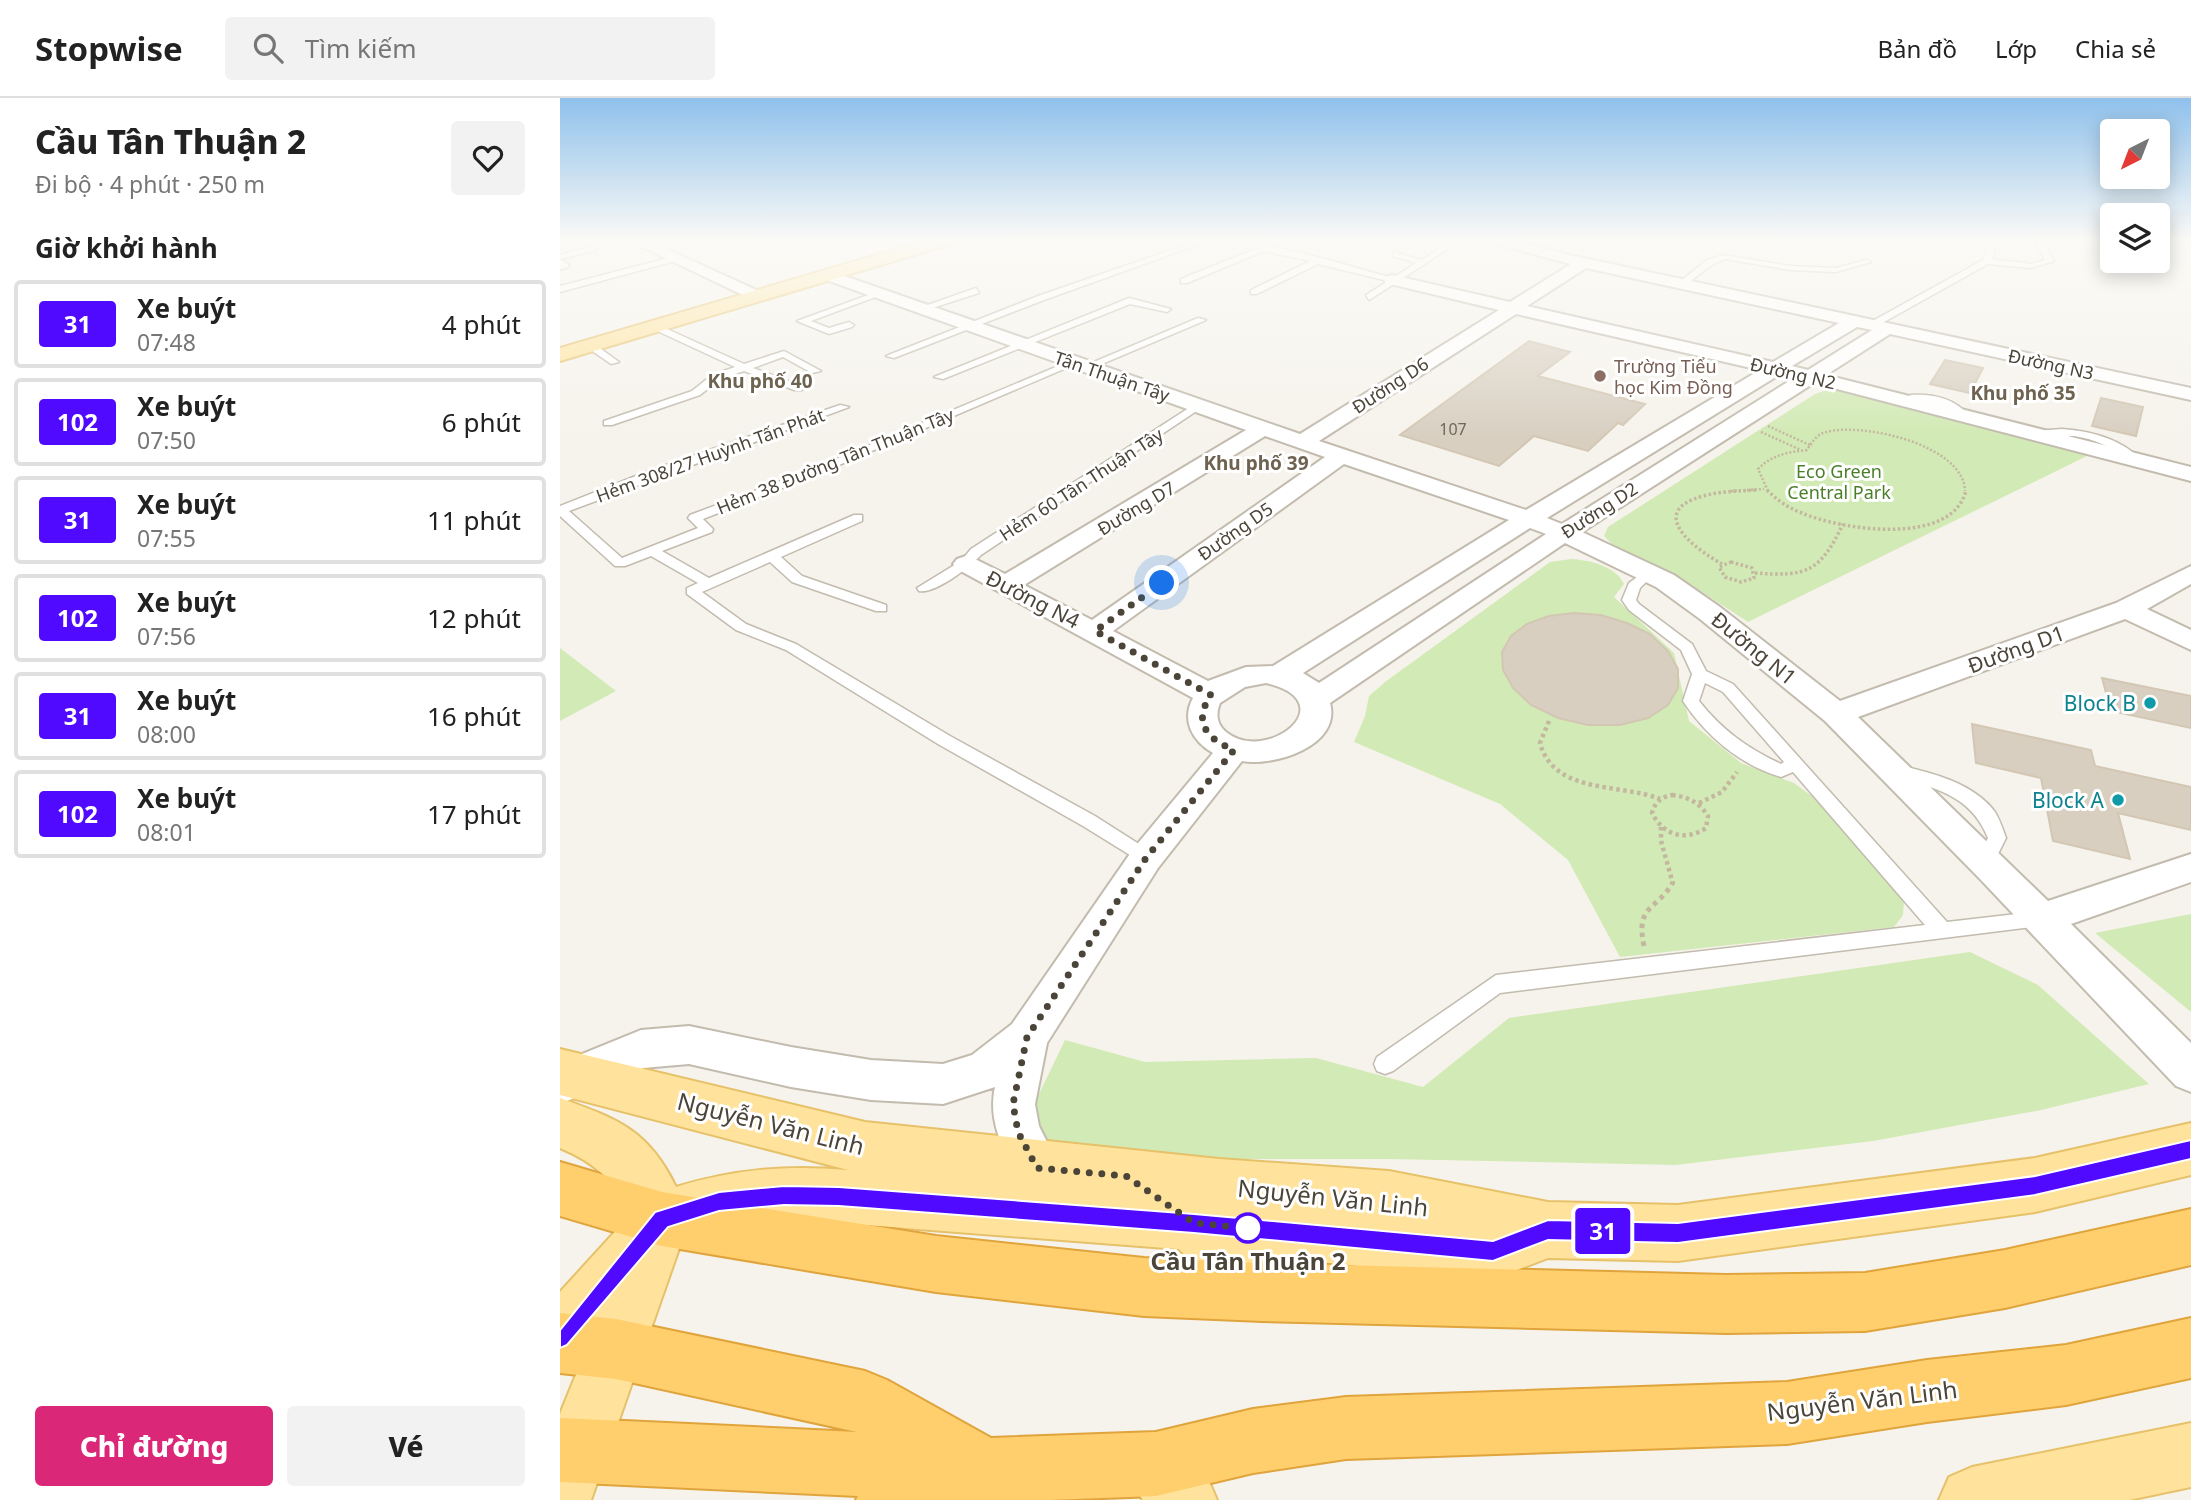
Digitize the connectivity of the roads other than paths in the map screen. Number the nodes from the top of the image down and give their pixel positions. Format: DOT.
graph roads {
  1 [pos="709,306"];
  2 [pos="716,306"];
  3 [pos="842,306"];
  4 [pos="919,306"];
  5 [pos="928,306"];
  6 [pos="1025,306"];
  7 [pos="1115,306"];
  8 [pos="1155,306"];
  9 [pos="1786,306"];
  10 [pos="1913,306"];
  11 [pos="1513,307"];
  12 [pos="923,308"];
  13 [pos="1167,309"];
  14 [pos="1201,320"];
  15 [pos="1854,321"];
  16 [pos="849,325"];
  17 [pos="972,326"];
  18 [pos="656,327"];
  19 [pos="1880,327"];
  20 [pos="1020,343"];
  21 [pos="591,346"];
  22 [pos="560,348"];
  23 [pos="560,355"];
  24 [pos="891,356"];
  25 [pos="614,362"];
  26 [pos="1080,365"];
  27 [pos="742,367"];
  28 [pos="1773,369"];
  29 [pos="816,371"];
  30 [pos="1809,376"];
  31 [pos="939,377"];
  32 [pos="798,388"];
  33 [pos="2191,394"];
  34 [pos="844,407"];
  35 [pos="1199,407"];
  36 [pos="608,423"];
  37 [pos="1264,428"];
  38 [pos="1303,442"];
  39 [pos="1342,455"];
  40 [pos="2191,474"];
  41 [pos="561,510"];
  42 [pos="858,518"];
  43 [pos="1528,519"];
  44 [pos="1564,533"];
  45 [pos="652,551"];
  46 [pos="774,557"];
  47 [pos="966,564"];
  48 [pos="1648,573"];
  49 [pos="2191,574"];
  50 [pos="708,583"];
  51 [pos="1007,584"];
  52 [pos="924,588"];
  53 [pos="881,608"];
  54 [pos="2126,609"];
  55 [pos="1095,631"];
  56 [pos="2191,641"];
  57 [pos="1700,674"];
  58 [pos="1279,675"];
  59 [pos="1211,695"];
  60 [pos="1316,699"];
  61 [pos="1836,714"];
  62 [pos="1234,750"];
  63 [pos="1795,764"];
  64 [pos="1146,858"];
  65 [pos="2191,868"];
  66 [pos="2042,919"];
  67 [pos="1943,931"];
  68 [pos="1027,1037"];
  69 [pos="1385,1064"];
  70 [pos="2191,1072"];
  71 [pos="566,1077"];
  72 [pos="560,1123"];
  73 [pos="2191,1149"];
  74 [pos="1037,1168"];
  75 [pos="1126,1176"];
  76 [pos="560,1189"];
  77 [pos="662,1219"];
  78 [pos="1194,1223"];
  79 [pos="1548,1230"];
  80 [pos="2191,1237"];
  81 [pos="1262,1292"];
  82 [pos="579,1343"];
  83 [pos="2191,1348"];
  84 [pos="2191,1455"];
  85 [pos="566,1466"];
  86 [pos="1004,1480"];
  87 [pos="1170,1482"];
  88 [pos="2038,1494"];
  89 [pos="889,1500"];
  90 [pos="1972,1500"];
  1 -- 22 [label="main road"];
  2 -- 18 [label="main road"];
  3 -- 16 [label="lane"];
  4 -- 12 [label="street, Tân Thuận Tây"];
  5 -- 12 [label="lane"];
  6 -- 17 [label="lane"];
  7 -- 20 [label="lane"];
  8 -- 13 [label="lane"];
  9 -- 15 [label="street, Đường N3"];
  10 -- 19 [label="lane"];
  11 -- 28 [label="street, Đường N2"];
  11 -- 38 [label="street, Đường D6"];
  12 -- 17 [label="street, Tân Thuận Tây"];
  14 -- 26 [label="lane"];
  15 -- 19 [label="street, Đường N3"];
  15 -- 28 [label="street, Đường D2"];
  17 -- 20 [label="street, Tân Thuận Tây"];
  17 -- 24 [label="lane"];
  18 -- 21 [label="main road"];
  18 -- 27 [label="lane"];
  19 -- 30 [label="street, Đường D2"];
  19 -- 33 [label="street, Đường N3"];
  20 -- 26 [label="street, Tân Thuận Tây"];
  20 -- 31 [label="lane"];
  21 -- 23 [label="main road"];
  21 -- 25 [label="lane"];
  26 -- 35 [label="street, Tân Thuận Tây"];
  26 -- 45 [label="lane, Hẻm 38 Đường Tân Thuận Tây"];
  27 -- 29 [label="lane"];
  27 -- 32 [label="lane"];
  27 -- 36 [label="lane"];
  28 -- 30 [label="street, Đường N2"];
  28 -- 43 [label="street, Đường D2"];
  30 -- 40 [label="street, Đường N2"];
  30 -- 44 [label="street, Đường D2"];
  34 -- 41 [label="lane, Hẻm 308/27 Huỳnh Tấn Phát"];
  35 -- 37 [label="street, Đường N1"];
  35 -- 47 [label="lane, Hẻm 60 Tân Thuận Tây"];
  37 -- 38 [label="street, Đường N1"];
  37 -- 51 [label="street, Đường D7"];
  38 -- 39 [label="street, Đường N1"];
  39 -- 43 [label="street, Đường N1"];
  39 -- 55 [label="street, Đường D5"];
  41 -- 45 [label="lane, Hẻm 38 Đường Tân Thuận Tây"];
  42 -- 46 [label="lane"];
  43 -- 44 [label="street, Đường N1"];
  43 -- 58 [label="street, Đường D2"];
  44 -- 48 [label="street, Đường N1"];
  44 -- 60 [label="street, Đường D2"];
  45 -- 50 [label="lane"];
  46 -- 50 [label="lane"];
  46 -- 53 [label="lane"];
  47 -- 51 [label="street, Đường N4"];
  47 -- 52 [label="lane, Hẻm 60 Tân Thuận Tây"];
  48 -- 57 [label="lane"];
  48 -- 61 [label="street, Đường N1"];
  49 -- 54 [label="street, Đường D1"];
  50 -- 64 [label="lane"];
  51 -- 55 [label="street, Đường N4"];
  54 -- 56 [label="street"];
  54 -- 61 [label="street, Đường D1"];
  55 -- 59 [label="street, Đường N4"];
  57 -- 63 [label="lane"];
  57 -- 63 [label="lane"];
  58 -- 59 [label="street"];
  58 -- 60 [label="street"];
  59 -- 62 [label="street"];
  60 -- 62 [label="street"];
  61 -- 66 [label="street, Đường N1"];
  62 -- 64 [label="street"];
  63 -- 67 [label="lane"];
  64 -- 68 [label="street"];
  65 -- 66 [label="street"];
  66 -- 67 [label="lane"];
  66 -- 70 [label="street, Đường N1"];
  67 -- 69 [label="lane"];
  68 -- 71 [label="street"];
  68 -- 74 [label="street"];
  71 -- 74 [label="main road, Nguyễn Văn Linh"];
  72 -- 77 [label="main road"];
  73 -- 79 [label="main road, Nguyễn Văn Linh"];
  74 -- 75 [label="main road, Nguyễn Văn Linh"];
  75 -- 78 [label="main road"];
  75 -- 79 [label="main road, Nguyễn Văn Linh"];
  76 -- 77 [label="highway"];
  77 -- 78 [label="main road"];
  77 -- 81 [label="highway"];
  77 -- 82 [label="main road"];
  78 -- 79 [label="main road"];
  78 -- 81 [label="main road"];
  80 -- 81 [label="highway"];
  82 -- 85 [label="main road"];
  82 -- 86 [label="highway"];
  83 -- 87 [label="highway, Nguyễn Văn Linh"];
  84 -- 88 [label="main road"];
  85 -- 86 [label="highway, Nguyễn Văn Linh"];
  86 -- 87 [label="highway, Nguyễn Văn Linh"];
  86 -- 89 [label="highway"];
  88 -- 90 [label="main road"];
}
